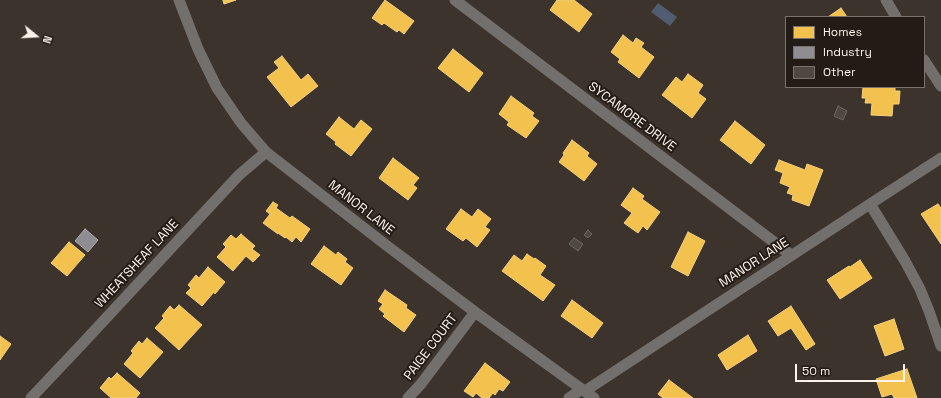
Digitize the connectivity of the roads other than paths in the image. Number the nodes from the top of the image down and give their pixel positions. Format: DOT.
graph roads {
  1 [pos="179,0"];
  2 [pos="455,0"];
  3 [pos="886,0"];
  4 [pos="895,16"];
  5 [pos="925,62"];
  6 [pos="941,86"];
  7 [pos="266,152"];
  8 [pos="941,158"];
  9 [pos="870,204"];
  10 [pos="791,256"];
  11 [pos="475,312"];
  12 [pos="941,346"];
  13 [pos="587,393"];
  14 [pos="31,398"];
  15 [pos="408,398"];
  16 [pos="569,398"];
  1 -- 7 [label="street, MANOR LANE"];
  2 -- 10 [label="street, SYCAMORE DRIVE"];
  3 -- 4 [label="street"];
  5 -- 6 [label="street"];
  7 -- 11 [label="street, MANOR LANE"];
  7 -- 14 [label="street, WHEATSHEAF LANE"];
  8 -- 9 [label="street, MANOR LANE"];
  9 -- 10 [label="street, MANOR LANE"];
  9 -- 12 [label="street"];
  10 -- 13 [label="street, MANOR LANE"];
  11 -- 13 [label="street, MANOR LANE"];
  11 -- 15 [label="street, PAIGE COURT"];
  13 -- 16 [label="street, MANOR LANE"];
}
